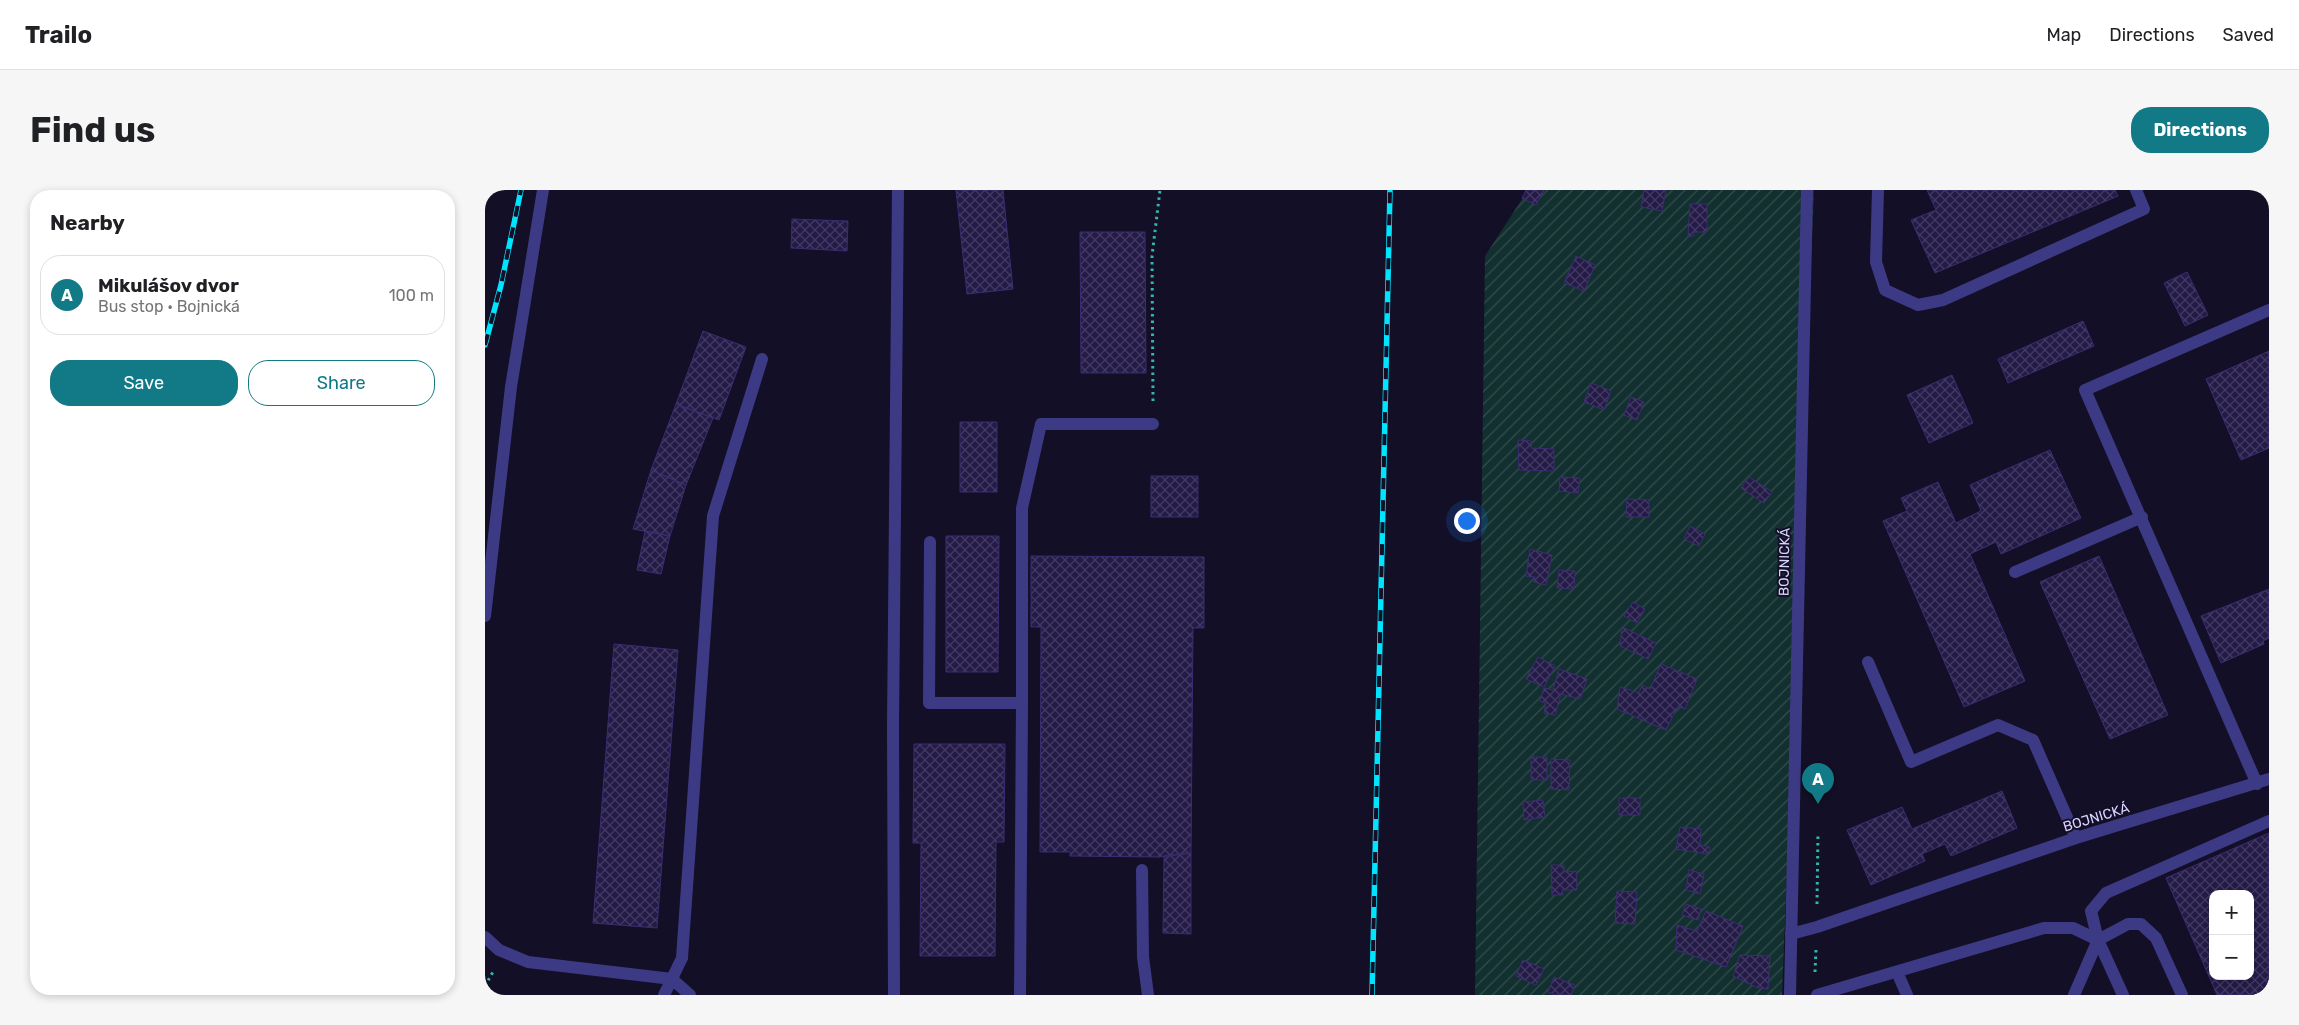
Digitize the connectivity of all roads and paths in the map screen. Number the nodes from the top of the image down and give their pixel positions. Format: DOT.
graph roads {
  1 [pos="543,190"];
  2 [pos="899,190"];
  3 [pos="1160,190"];
  4 [pos="1807,190"];
  5 [pos="1877,190"];
  6 [pos="2136,190"];
  7 [pos="2269,310"];
  8 [pos="762,359"];
  9 [pos="1153,424"];
  10 [pos="2141,517"];
  11 [pos="930,542"];
  12 [pos="2015,572"];
  13 [pos="485,616"];
  14 [pos="1868,662"];
  15 [pos="1022,702"];
  16 [pos="2269,779"];
  17 [pos="2257,784"];
  18 [pos="2269,821"];
  19 [pos="2076,838"];
  20 [pos="1142,870"];
  21 [pos="1791,934"];
  22 [pos="485,937"];
  23 [pos="2098,940"];
  24 [pos="1897,972"];
  25 [pos="672,979"];
  26 [pos="664,995"];
  27 [pos="689,995"];
  28 [pos="894,995"];
  29 [pos="1020,995"];
  30 [pos="1148,995"];
  31 [pos="1790,995"];
  32 [pos="1817,995"];
  33 [pos="1907,995"];
  34 [pos="2074,995"];
  35 [pos="2123,995"];
  36 [pos="2182,995"];
  1 -- 13 [label="street"];
  2 -- 28 [label="street"];
  3 -- 9 [label="path"];
  4 -- 21 [label="street, BOJNICKÁ"];
  5 -- 6 [label="street"];
  7 -- 10 [label="street"];
  8 -- 25 [label="street"];
  9 -- 15 [label="street"];
  10 -- 12 [label="street"];
  10 -- 17 [label="street"];
  11 -- 15 [label="street"];
  14 -- 19 [label="street"];
  15 -- 29 [label="street"];
  16 -- 17 [label="street, BOJNICKÁ"];
  17 -- 19 [label="street, BOJNICKÁ"];
  18 -- 23 [label="street"];
  19 -- 21 [label="street, BOJNICKÁ"];
  20 -- 30 [label="street"];
  21 -- 31 [label="street, BOJNICKÁ"];
  22 -- 25 [label="street"];
  23 -- 24 [label="street"];
  23 -- 34 [label="street"];
  23 -- 35 [label="street"];
  23 -- 36 [label="street"];
  24 -- 32 [label="street"];
  24 -- 33 [label="street"];
  25 -- 26 [label="street"];
  25 -- 27 [label="street"];
}
